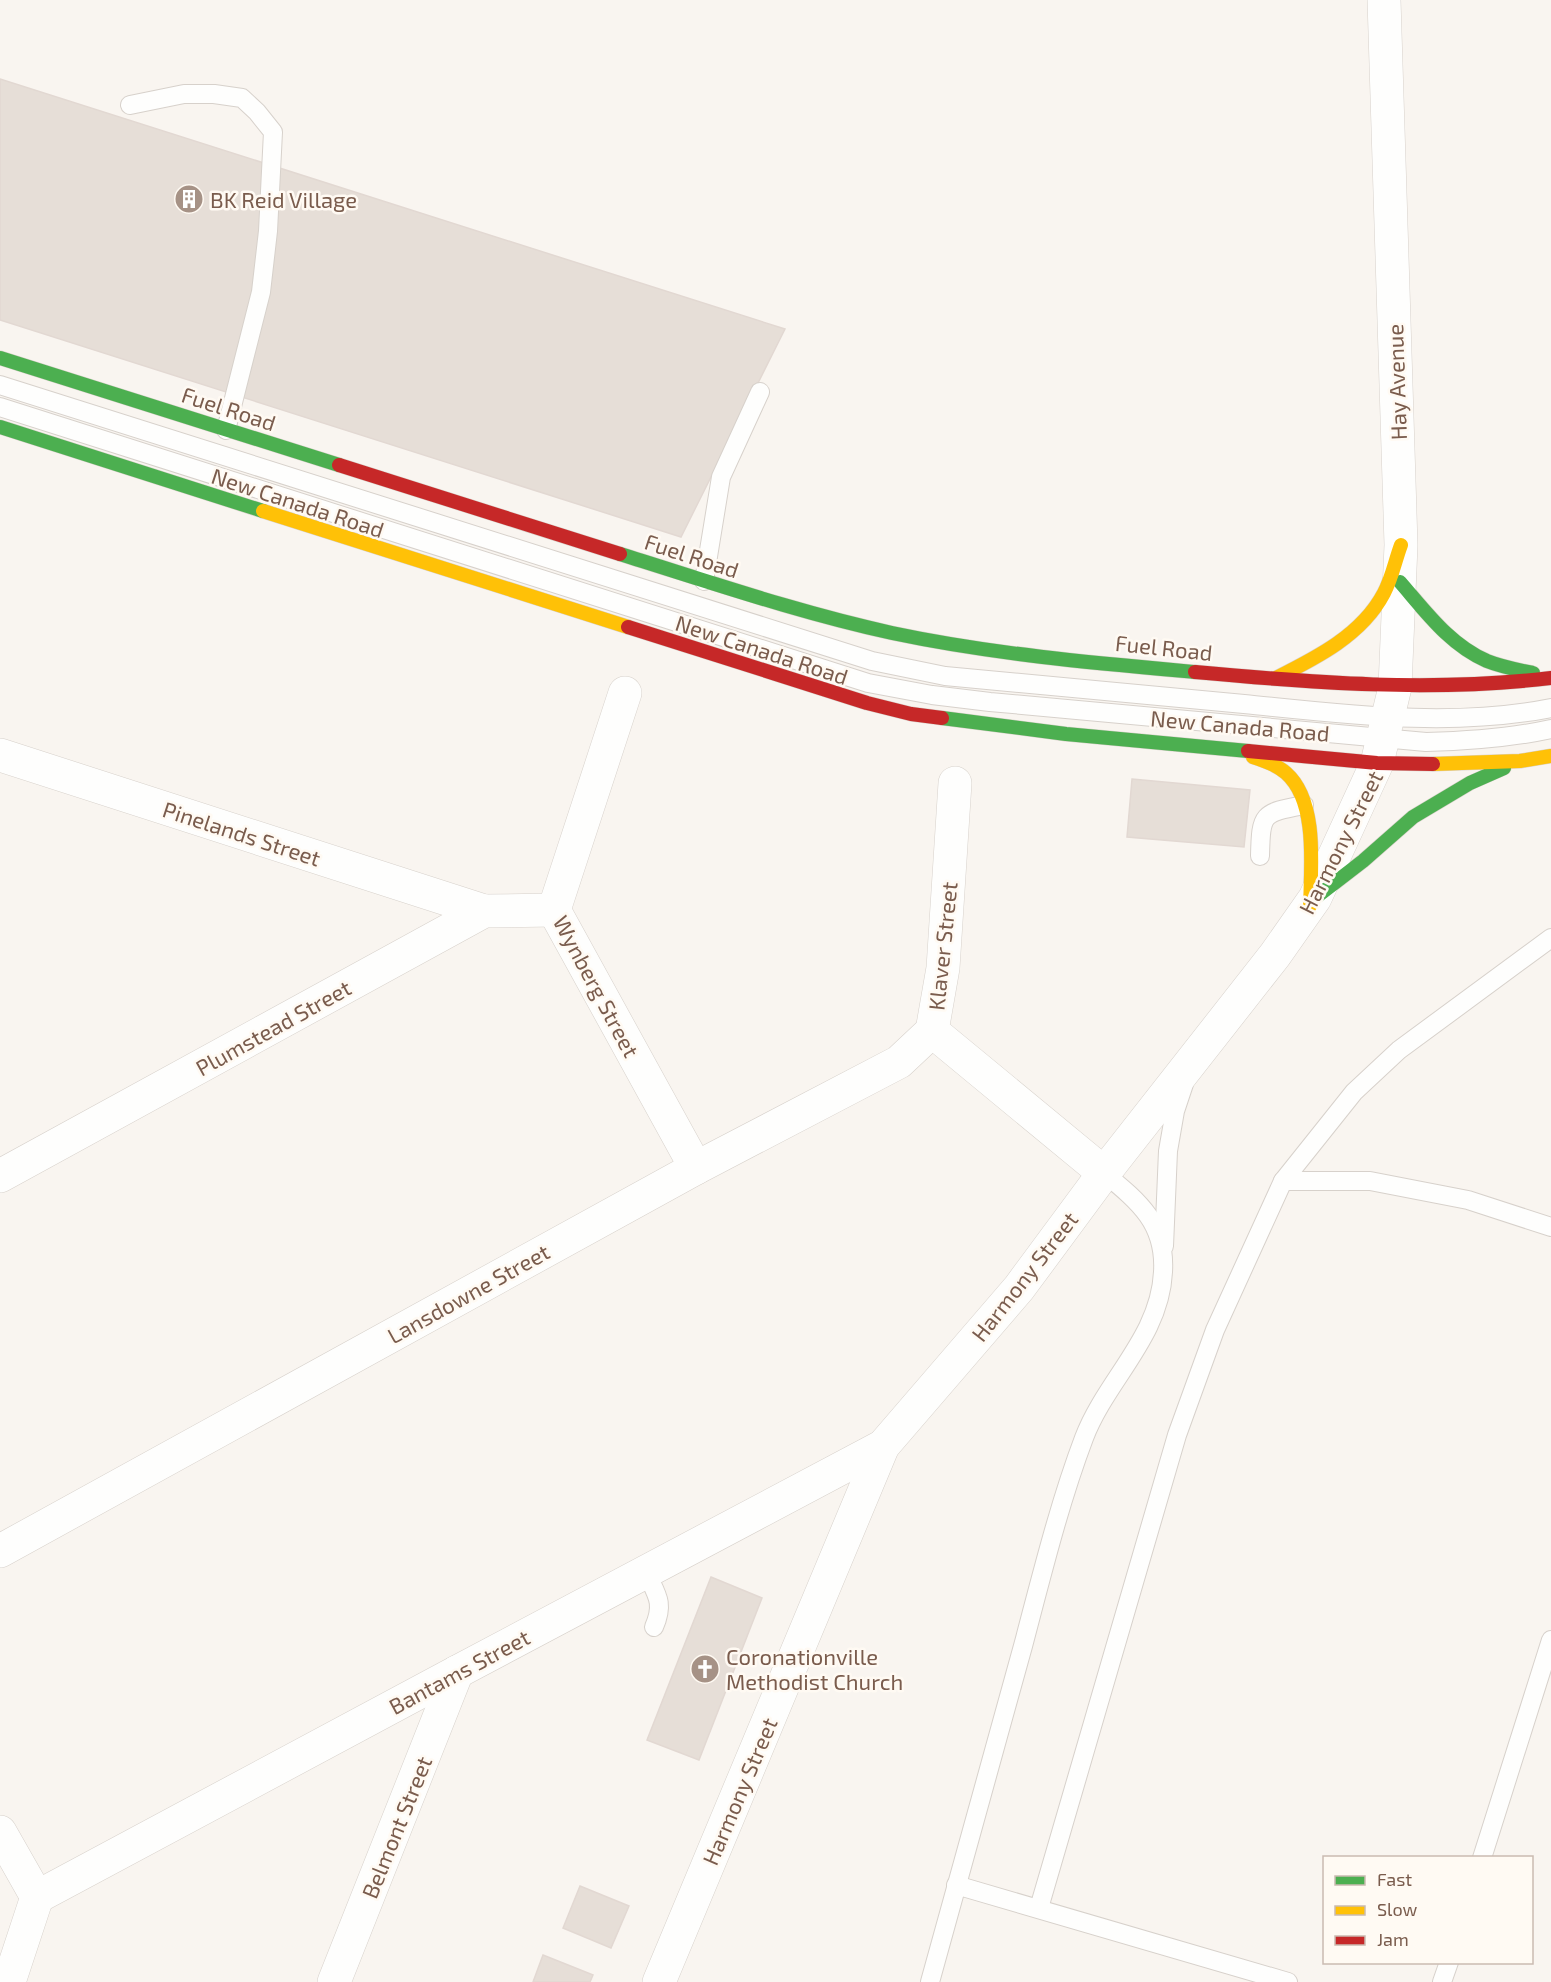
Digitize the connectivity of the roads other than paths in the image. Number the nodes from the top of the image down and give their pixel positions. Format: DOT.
graph roads {
  1 [pos="1384,0"];
  2 [pos="130,105"];
  3 [pos="0,358"];
  4 [pos="0,385"];
  5 [pos="760,392"];
  6 [pos="0,407"];
  7 [pos="0,427"];
  8 [pos="226,430"];
  9 [pos="1401,545"];
  10 [pos="704,581"];
  11 [pos="1400,582"];
  12 [pos="1551,677"];
  13 [pos="1274,679"];
  14 [pos="625,693"];
  15 [pos="1551,708"];
  16 [pos="1386,726"];
  17 [pos="1551,729"];
  18 [pos="1236,750"];
  19 [pos="0,755"];
  20 [pos="1551,756"];
  21 [pos="1520,761"];
  22 [pos="955,783"];
  23 [pos="1304,805"];
  24 [pos="1260,856"];
  25 [pos="1313,902"];
  26 [pos="554,910"];
  27 [pos="484,911"];
  28 [pos="1551,938"];
  29 [pos="932,1031"];
  30 [pos="1191,1062"];
  31 [pos="696,1168"];
  32 [pos="1104,1173"];
  33 [pos="0,1176"];
  34 [pos="1283,1181"];
  35 [pos="1551,1227"];
  36 [pos="1163,1250"];
  37 [pos="883,1446"];
  38 [pos="0,1551"];
  39 [pos="646,1572"];
  40 [pos="654,1627"];
  41 [pos="1551,1640"];
  42 [pos="457,1672"];
  43 [pos="0,1832"];
  44 [pos="1482,1856"];
  45 [pos="956,1885"];
  46 [pos="37,1897"];
  47 [pos="1039,1908"];
  48 [pos="1448,1964"];
  49 [pos="9,1982"];
  50 [pos="334,1982"];
  51 [pos="659,1982"];
  52 [pos="930,1982"];
  53 [pos="1288,1982"];
  54 [pos="1442,1982"];
  1 -- 9 [label="street, Hay Avenue"];
  2 -- 8 [label="lane"];
  3 -- 8 [label="main road, Fuel Road"];
  4 -- 16 [label="lane, New Canada Road"];
  5 -- 10 [label="lane"];
  6 -- 16 [label="lane, New Canada Road"];
  7 -- 18 [label="main road"];
  8 -- 10 [label="main road, Fuel Road"];
  9 -- 11 [label="street, Hay Avenue"];
  9 -- 13 [label="main road"];
  10 -- 13 [label="main road, Fuel Road"];
  11 -- 12 [label="main road"];
  11 -- 16 [label="street, Hay Avenue"];
  12 -- 16 [label="main road"];
  13 -- 16 [label="main road, Fuel Road"];
  14 -- 26 [label="street, Wynberg Street"];
  15 -- 16 [label="lane, New Canada Road"];
  16 -- 17 [label="lane, New Canada Road"];
  16 -- 18 [label="main road"];
  16 -- 21 [label="main road, Harmony Street"];
  16 -- 25 [label="street, Harmony Street"];
  18 -- 23 [label="main road"];
  19 -- 27 [label="street, Pinelands Street"];
  20 -- 21 [label="main road, Harmony Street"];
  21 -- 25 [label="main road"];
  22 -- 29 [label="street, Klaver Street"];
  23 -- 24 [label="lane"];
  23 -- 25 [label="main road"];
  25 -- 30 [label="street, Harmony Street"];
  26 -- 27 [label="street, Plumstead Street"];
  26 -- 31 [label="street, Wynberg Street"];
  27 -- 33 [label="street, Plumstead Street"];
  28 -- 34 [label="lane"];
  29 -- 31 [label="street, Lansdowne Street"];
  29 -- 32 [label="street, Klaver Street"];
  30 -- 32 [label="street, Harmony Street"];
  30 -- 36 [label="lane"];
  31 -- 38 [label="street, Lansdowne Street"];
  32 -- 36 [label="lane"];
  32 -- 37 [label="street, Harmony Street"];
  34 -- 35 [label="lane"];
  34 -- 47 [label="lane"];
  36 -- 45 [label="lane"];
  37 -- 39 [label="street, Bantams Street"];
  37 -- 51 [label="street, Harmony Street"];
  39 -- 40 [label="lane"];
  39 -- 42 [label="street, Bantams Street"];
  41 -- 44 [label="lane"];
  42 -- 46 [label="street, Bantams Street"];
  42 -- 50 [label="street, Belmont Street"];
  43 -- 46 [label="street"];
  45 -- 47 [label="lane"];
  45 -- 52 [label="lane"];
  46 -- 49 [label="street"];
  47 -- 53 [label="lane"];
  48 -- 54 [label="lane"];
}
